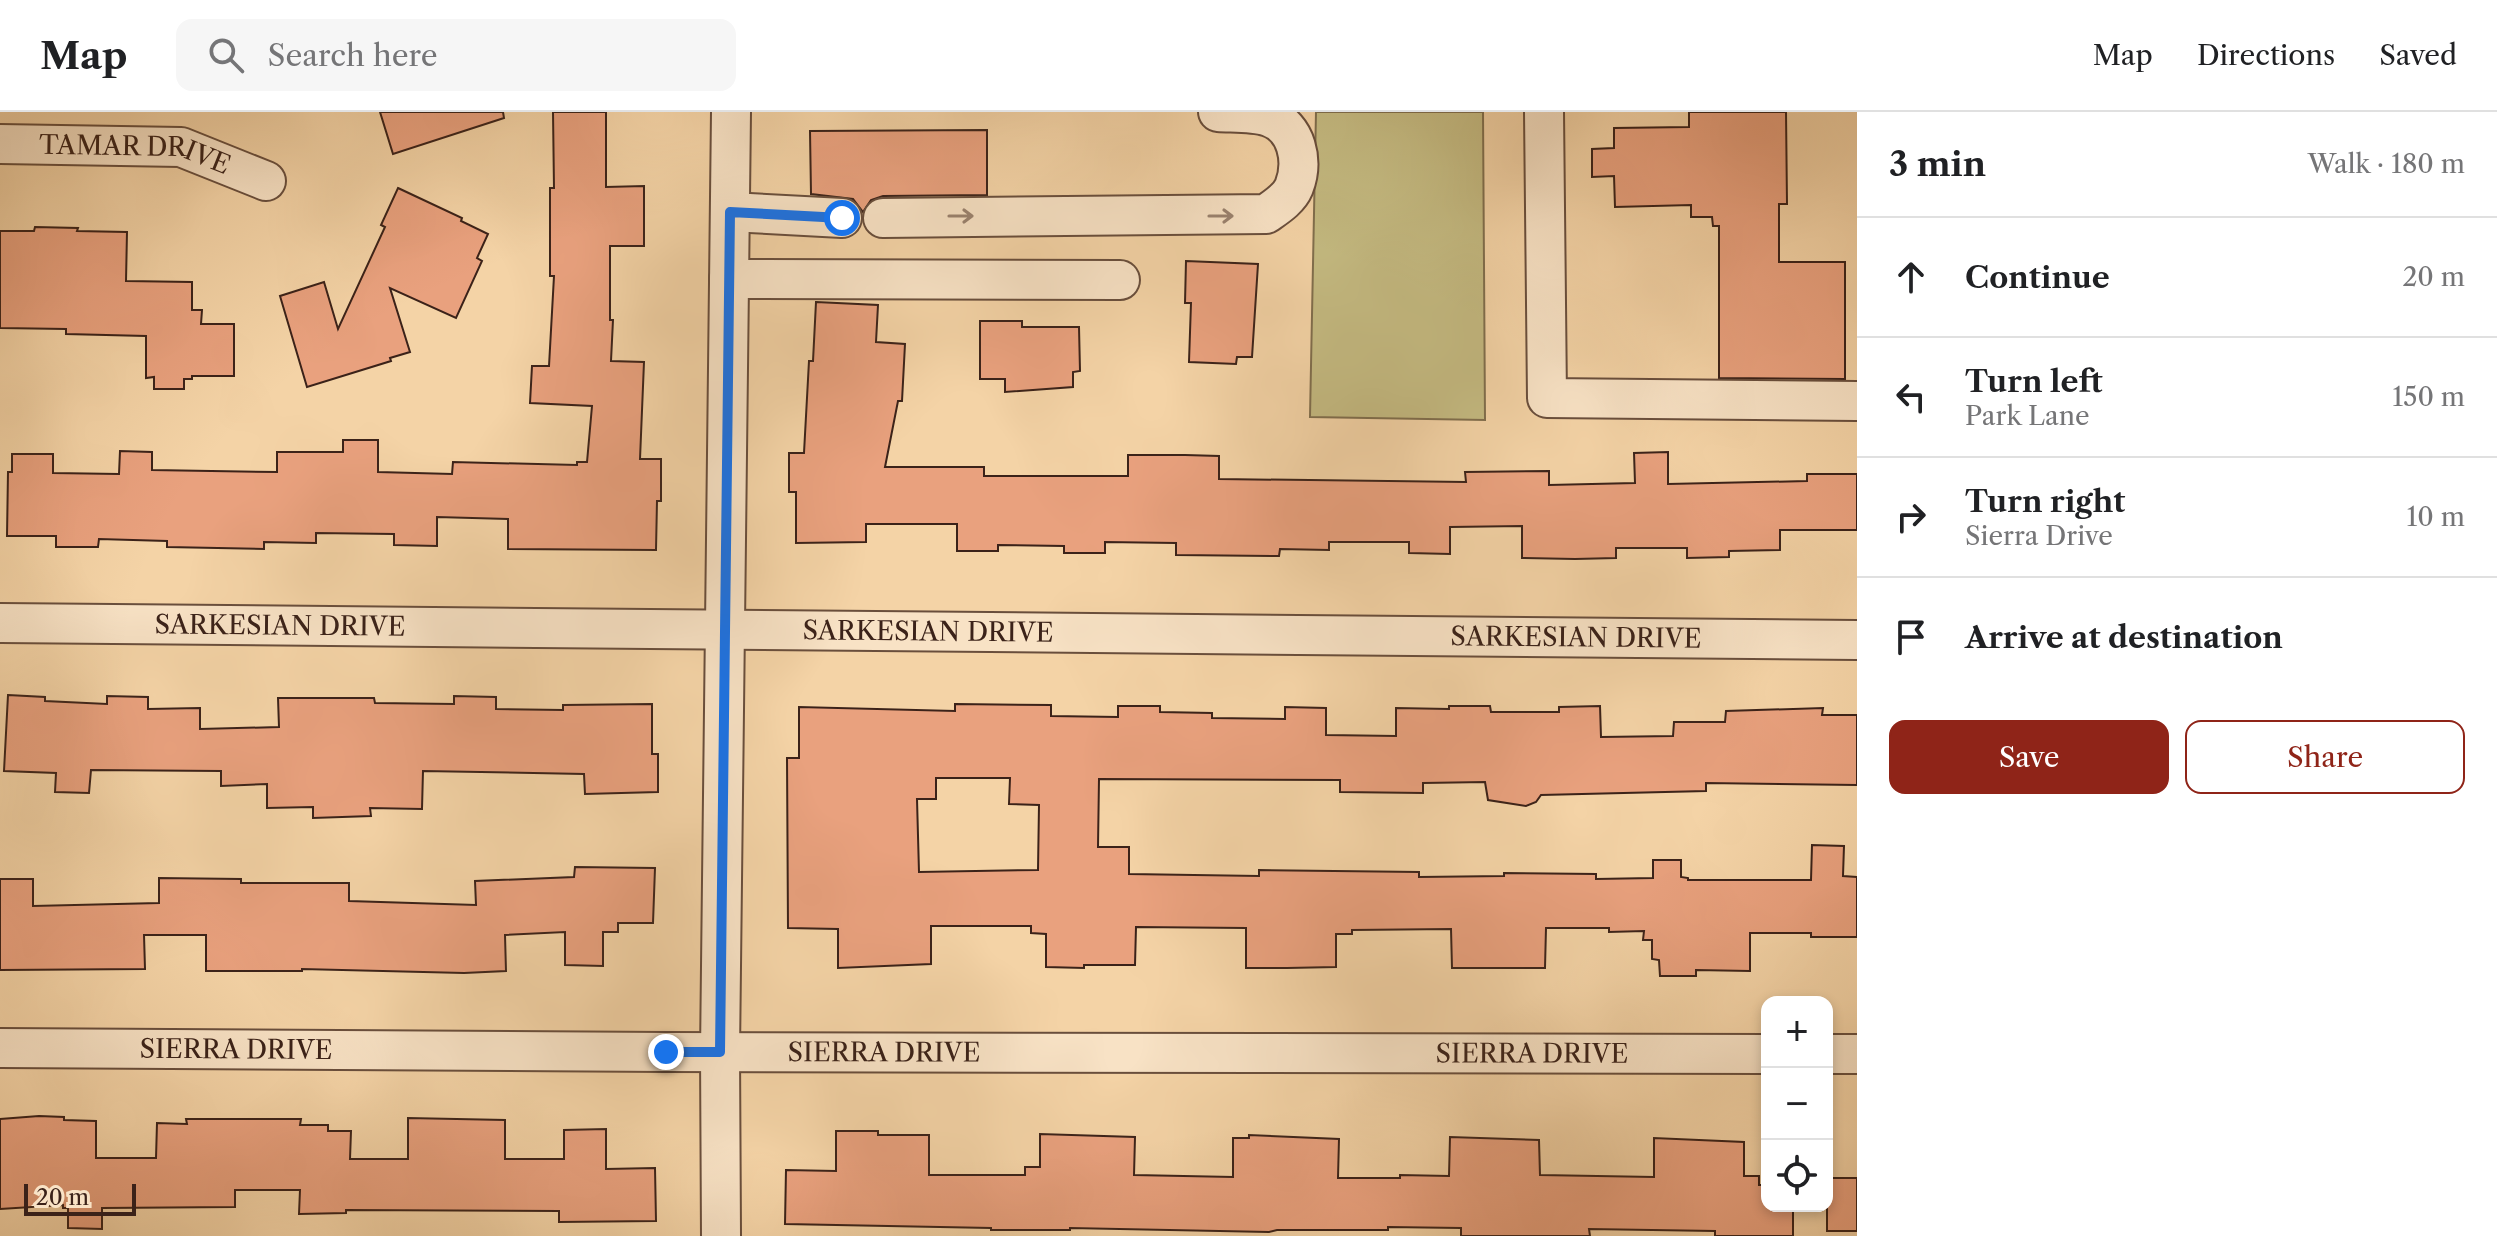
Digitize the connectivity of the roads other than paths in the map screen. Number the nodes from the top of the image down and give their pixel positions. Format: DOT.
graph roads {
  1 [pos="731,112"];
  2 [pos="1218,112"];
  3 [pos="1544,112"];
  4 [pos="0,144"];
  5 [pos="266,181"];
  6 [pos="730,212"];
  7 [pos="842,218"];
  8 [pos="883,218"];
  9 [pos="729,279"];
  10 [pos="1120,280"];
  11 [pos="1857,401"];
  12 [pos="0,623"];
  13 [pos="725,629"];
  14 [pos="1857,640"];
  15 [pos="0,1048"];
  16 [pos="720,1052"];
  17 [pos="1761,1054"];
  18 [pos="1833,1054"];
  19 [pos="1857,1054"];
  20 [pos="721,1236"];
  1 -- 6 [label="street"];
  8 -- 2 [label="street, one-way"];
  3 -- 11 [label="street"];
  4 -- 5 [label="street, TAMAR DRIVE"];
  6 -- 7 [label="street"];
  6 -- 9 [label="street"];
  9 -- 10 [label="street"];
  9 -- 13 [label="street"];
  12 -- 13 [label="street, SARKESIAN DRIVE"];
  13 -- 14 [label="street, SARKESIAN DRIVE"];
  13 -- 16 [label="street"];
  15 -- 16 [label="street, SIERRA DRIVE"];
  16 -- 17 [label="street, SIERRA DRIVE"];
  16 -- 20 [label="street"];
  18 -- 19 [label="street"];
}
